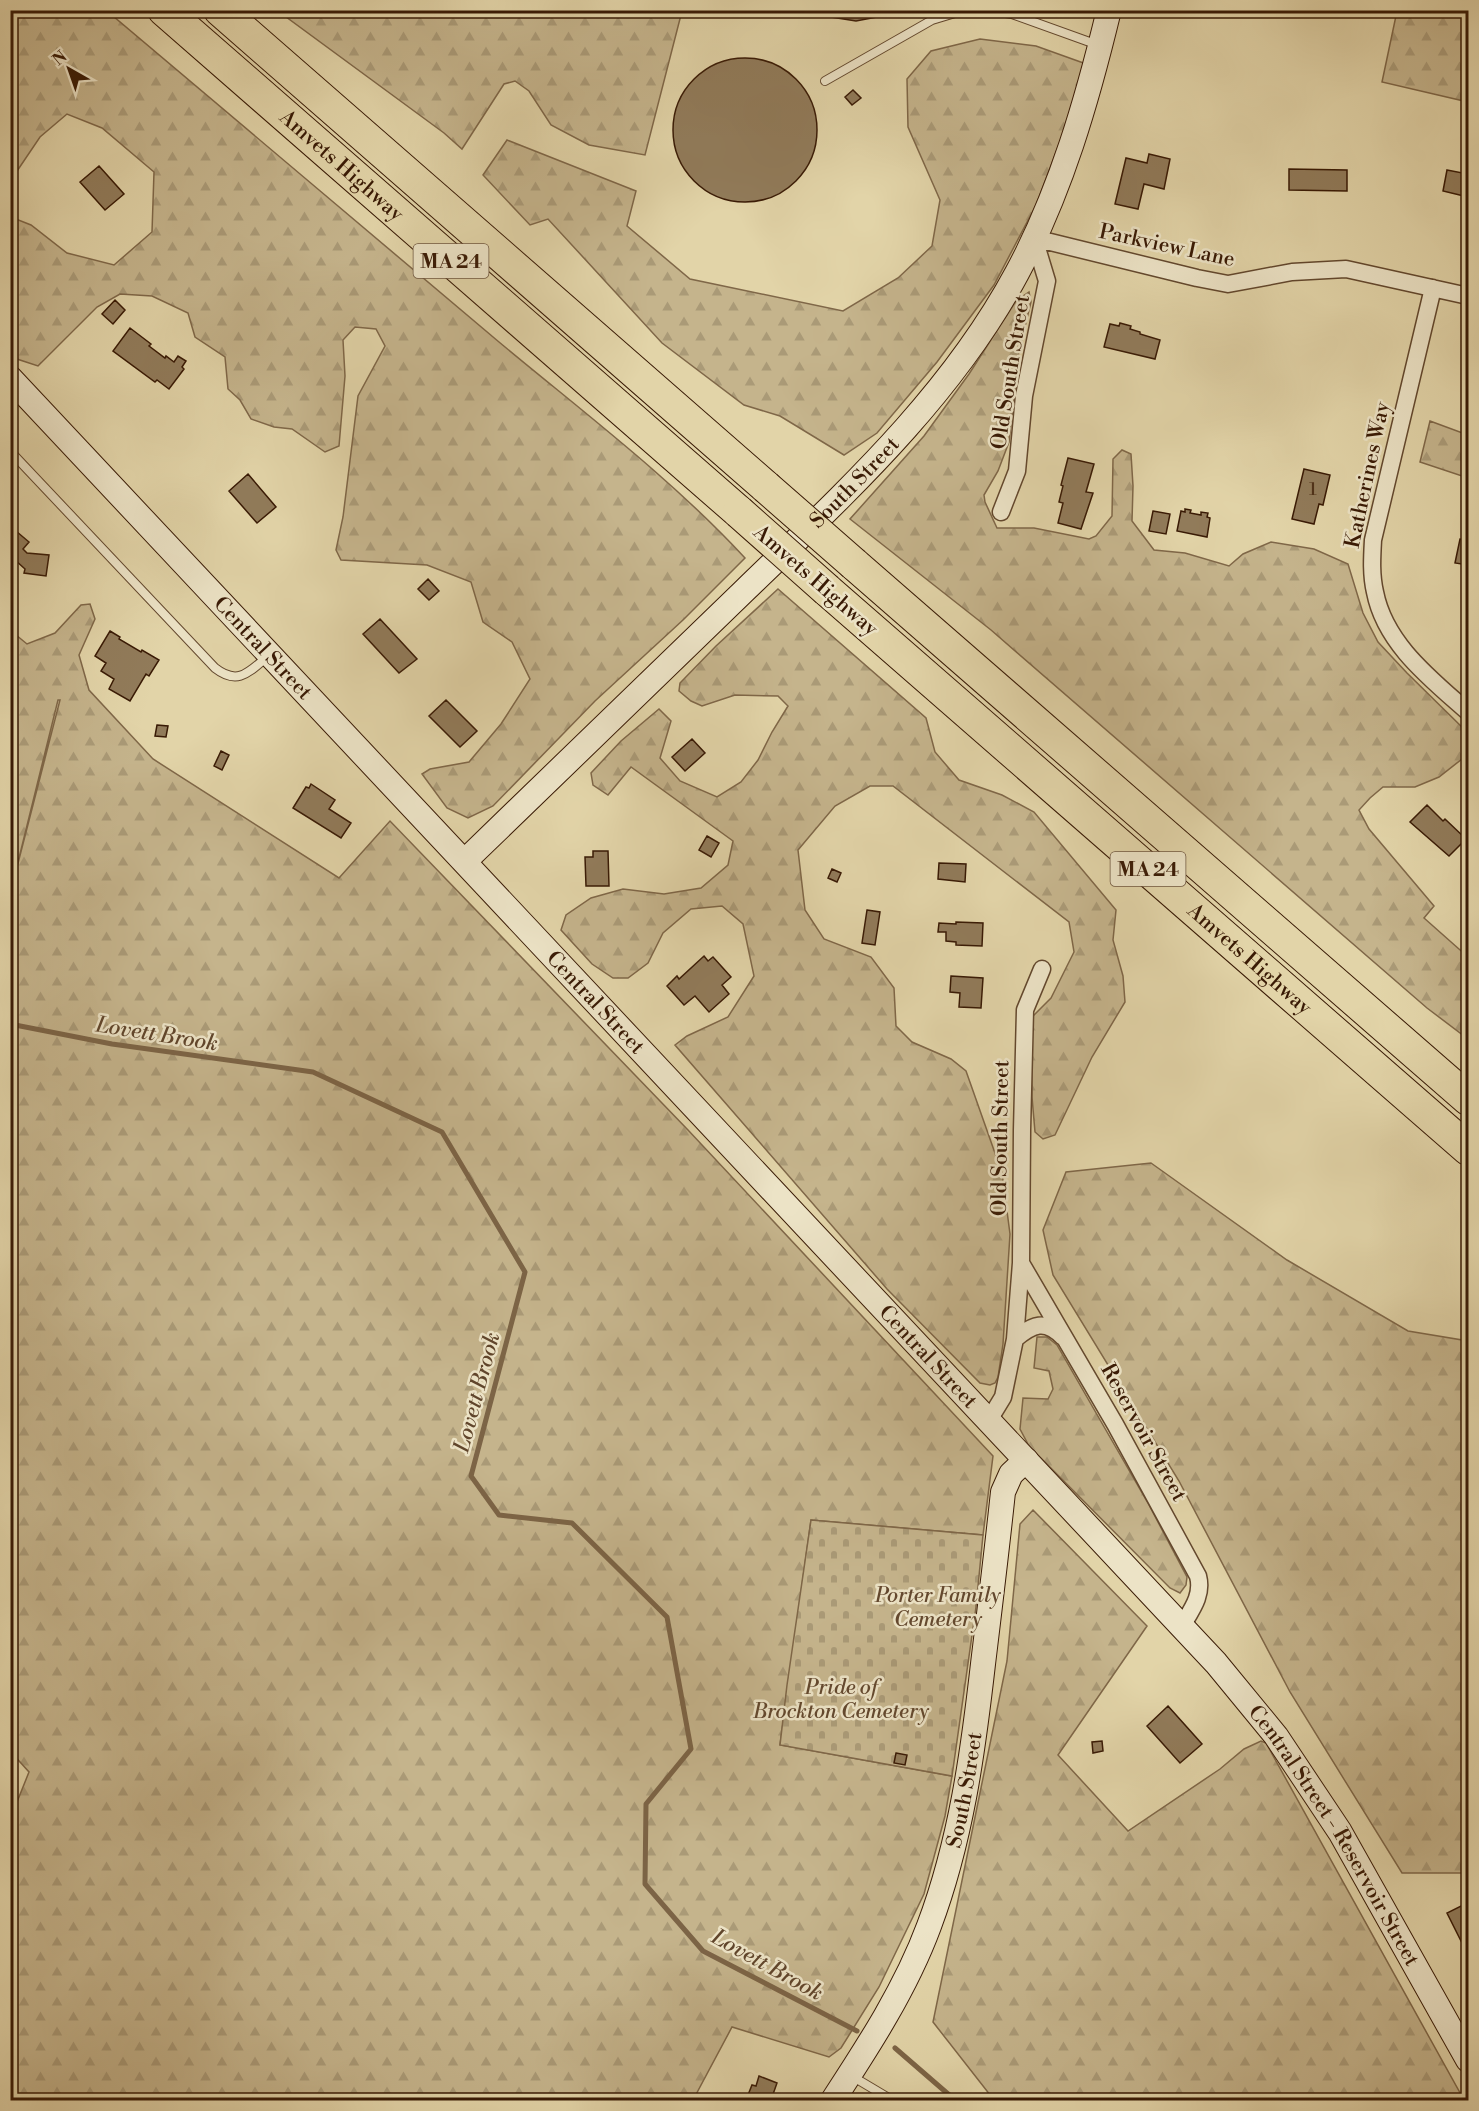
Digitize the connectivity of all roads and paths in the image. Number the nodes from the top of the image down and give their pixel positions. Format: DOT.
graph roads {
  1 [pos="164,10"];
  2 [pos="220,10"];
  3 [pos="965,10"];
  4 [pos="987,10"];
  5 [pos="1109,10"];
  6 [pos="1100,46"];
  7 [pos="825,81"];
  8 [pos="1034,238"];
  9 [pos="1433,288"];
  10 [pos="1468,296"];
  11 [pos="10,378"];
  12 [pos="10,451"];
  13 [pos="1002,512"];
  14 [pos="270,654"];
  15 [pos="1468,712"];
  16 [pos="465,861"];
  17 [pos="1042,969"];
  18 [pos="1468,1100"];
  19 [pos="1468,1149"];
  20 [pos="1021,1263"];
  21 [pos="1016,1339"];
  22 [pos="1065,1339"];
  23 [pos="989,1420"];
  24 [pos="1026,1460"];
  25 [pos="1182,1626"];
  26 [pos="1468,2060"];
  27 [pos="850,2074"];
  28 [pos="833,2100"];
  29 [pos="892,2100"];
  1 -- 19 [label="highway, Amvets Highway / MA 24, bridge"];
  2 -- 18 [label="highway, Amvets Highway / MA 24, bridge"];
  3 -- 7 [label="lane"];
  4 -- 6 [label="lane"];
  5 -- 6 [label="street, South Street"];
  6 -- 8 [label="street, South Street"];
  8 -- 9 [label="street, Parkview Lane"];
  8 -- 13 [label="street, Old South Street"];
  8 -- 16 [label="street, South Street"];
  9 -- 10 [label="street, Parkview Lane"];
  9 -- 15 [label="street, Katherines Way"];
  11 -- 14 [label="street, Central Street"];
  12 -- 14 [label="lane"];
  14 -- 16 [label="street, Central Street"];
  16 -- 23 [label="street, Central Street"];
  17 -- 20 [label="street, Old South Street"];
  20 -- 21 [label="street, Old South Street"];
  20 -- 22 [label="street, Reservoir Street"];
  21 -- 22 [label="street"];
  21 -- 23 [label="street"];
  22 -- 25 [label="street, Reservoir Street"];
  23 -- 24 [label="street, Central Street"];
  24 -- 25 [label="street, Central Street"];
  24 -- 27 [label="street, South Street"];
  25 -- 26 [label="street, Central Street - Reservoir Street"];
  27 -- 28 [label="street, South Street"];
  27 -- 29 [label="lane"];
}
